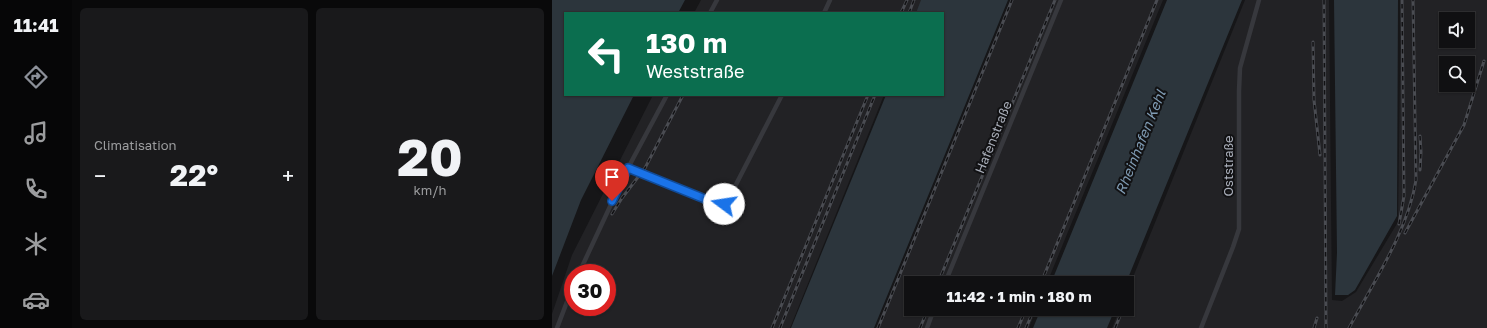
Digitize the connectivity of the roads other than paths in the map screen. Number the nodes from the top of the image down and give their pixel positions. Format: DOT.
graph roads {
  1 [pos="717,0"];
  2 [pos="830,0"];
  3 [pos="1060,0"];
  4 [pos="1259,0"];
  5 [pos="711,12"];
  6 [pos="824,12"];
  7 [pos="666,96"];
  8 [pos="781,96"];
  9 [pos="628,168"];
  10 [pos="583,264"];
  11 [pos="948,276"];
  12 [pos="564,310"];
  13 [pos="931,316"];
  14 [pos="557,328"];
  15 [pos="926,328"];
  16 [pos="1201,328"];
  1 -- 5 [label="street"];
  2 -- 6 [label="street"];
  3 -- 11 [label="street, Hafenstraße"];
  4 -- 16 [label="street, Oststraße"];
  7 -- 9 [label="street"];
  8 -- 9 [label="street"];
  9 -- 10 [label="street"];
  12 -- 14 [label="street"];
  13 -- 15 [label="street"];
}
